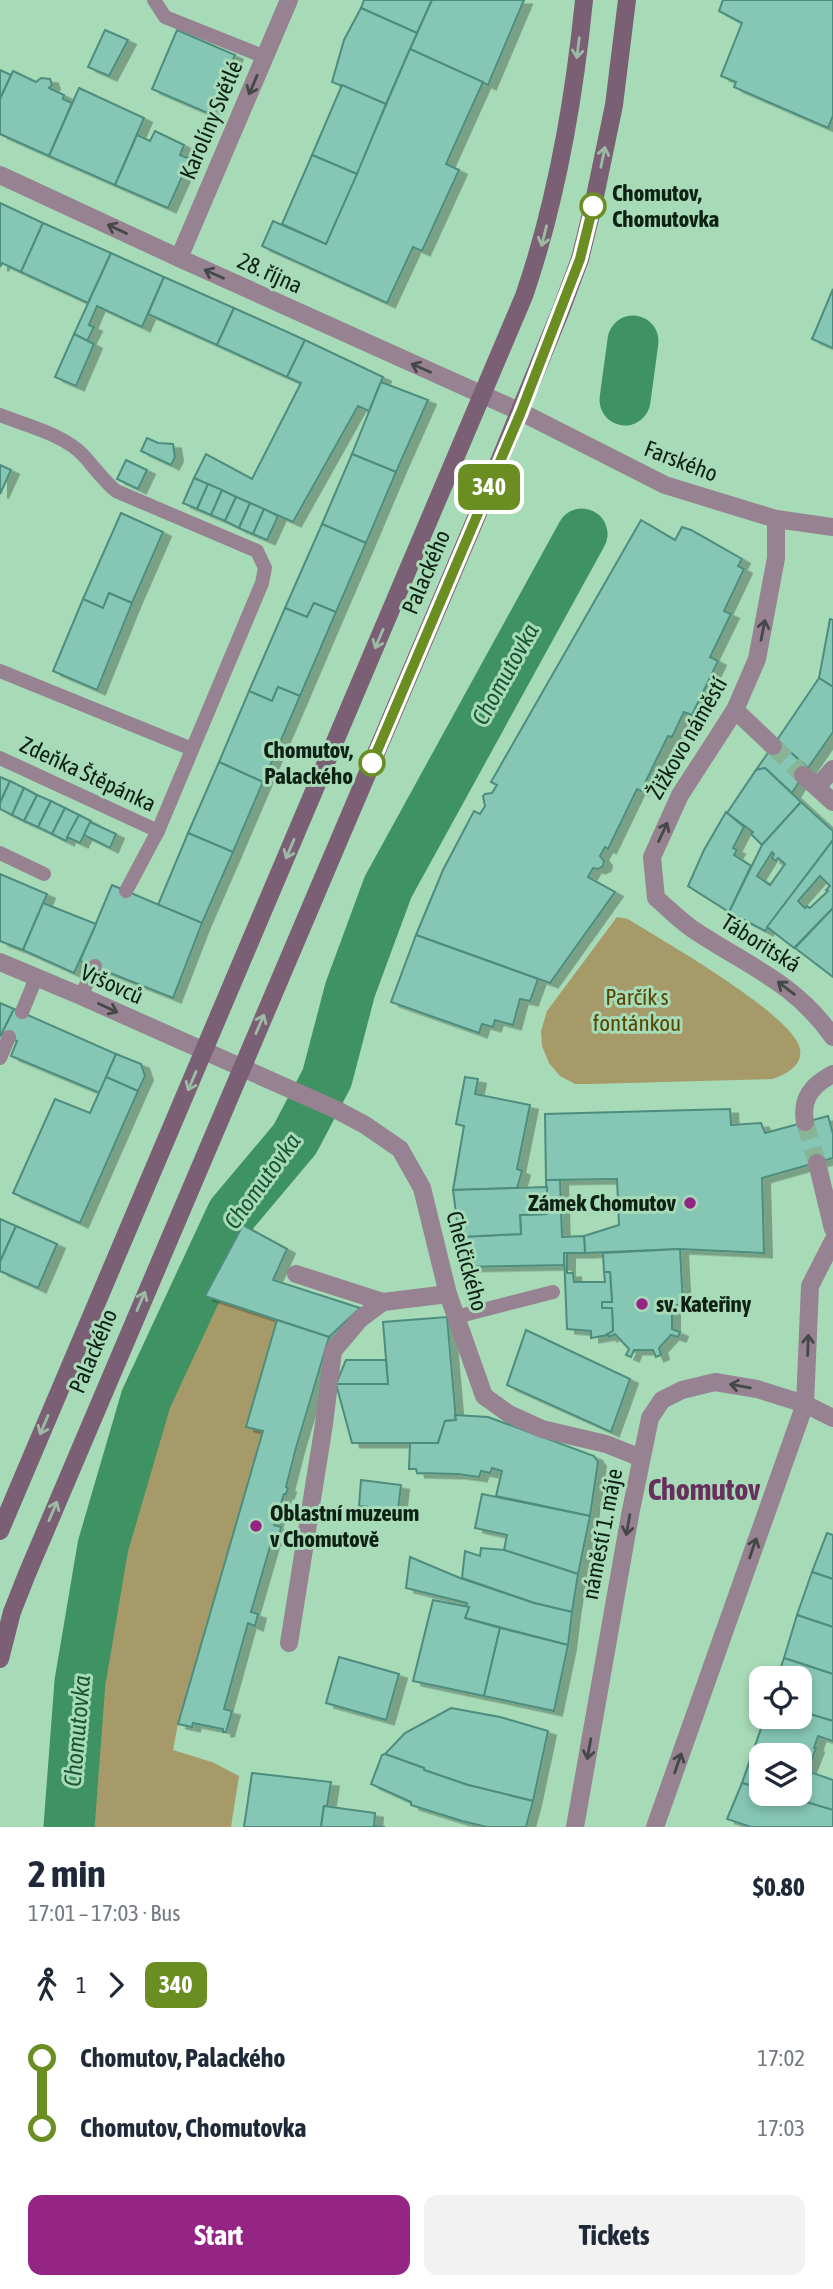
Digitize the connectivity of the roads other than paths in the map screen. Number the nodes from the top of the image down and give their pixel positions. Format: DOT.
graph roads {
  1 [pos="154,0"];
  2 [pos="289,0"];
  3 [pos="584,0"];
  4 [pos="627,0"];
  5 [pos="265,57"];
  6 [pos="0,175"];
  7 [pos="179,258"];
  8 [pos="483,396"];
  9 [pos="521,412"];
  10 [pos="0,415"];
  11 [pos="776,519"];
  12 [pos="833,527"];
  13 [pos="0,671"];
  14 [pos="735,710"];
  15 [pos="773,746"];
  16 [pos="192,749"];
  17 [pos="0,758"];
  18 [pos="833,769"];
  19 [pos="833,802"];
  20 [pos="158,831"];
  21 [pos="0,853"];
  22 [pos="44,874"];
  23 [pos="126,891"];
  24 [pos="656,898"];
  25 [pos="0,962"];
  26 [pos="95,966"];
  27 [pos="36,978"];
  28 [pos="80,996"];
  29 [pos="22,1012"];
  30 [pos="9,1037"];
  31 [pos="833,1037"];
  32 [pos="205,1050"];
  33 [pos="0,1058"];
  34 [pos="242,1066"];
  35 [pos="833,1074"];
  36 [pos="805,1122"];
  37 [pos="817,1163"];
  38 [pos="833,1229"];
  39 [pos="833,1241"];
  40 [pos="296,1274"];
  41 [pos="553,1292"];
  42 [pos="448,1294"];
  43 [pos="383,1302"];
  44 [pos="456,1317"];
  45 [pos="805,1405"];
  46 [pos="833,1418"];
  47 [pos="641,1458"];
  48 [pos="0,1531"];
  49 [pos="289,1643"];
  50 [pos="0,1659"];
  51 [pos="575,1827"];
  52 [pos="655,1827"];
  1 -- 5 [label="lane"];
  2 -- 5 [label="street, Karolíny Světlé"];
  3 -- 8 [label="main road, Palackého, one-way"];
  9 -- 4 [label="main road, Palackého, one-way"];
  5 -- 7 [label="street, Karolíny Světlé, one-way"];
  7 -- 6 [label="street, 28. října, one-way"];
  8 -- 7 [label="street, 28. října, one-way"];
  8 -- 9 [label="street, 28. října"];
  8 -- 32 [label="main road, Palackého, one-way"];
  9 -- 11 [label="street, Farského"];
  34 -- 9 [label="main road, Palackého, one-way"];
  10 -- 16 [label="lane"];
  11 -- 12 [label="street, Farského"];
  14 -- 11 [label="street, Žižkovo náměstí, one-way"];
  13 -- 16 [label="lane"];
  14 -- 15 [label="street"];
  24 -- 14 [label="street, Žižkovo náměstí, one-way"];
  16 -- 20 [label="lane"];
  17 -- 20 [label="lane, Zdeňka Štěpánka"];
  18 -- 19 [label="street"];
  20 -- 23 [label="lane"];
  21 -- 22 [label="lane"];
  31 -- 24 [label="street, Táboritská, one-way"];
  25 -- 27 [label="street, Vršovců"];
  26 -- 28 [label="lane"];
  27 -- 28 [label="street, Vršovců"];
  27 -- 29 [label="lane"];
  28 -- 32 [label="street, Vršovců, one-way"];
  30 -- 33 [label="lane"];
  32 -- 34 [label="street"];
  32 -- 48 [label="main road, Palackého, one-way"];
  34 -- 42 [label="street, Chelčického"];
  50 -- 34 [label="main road, Palackého, one-way"];
  35 -- 36 [label="street"];
  37 -- 38 [label="street"];
  45 -- 39 [label="street, one-way"];
  40 -- 43 [label="street"];
  41 -- 44 [label="lane"];
  42 -- 43 [label="street"];
  42 -- 44 [label="street, Chelčického"];
  43 -- 49 [label="street"];
  44 -- 47 [label="street, Chelčického"];
  45 -- 46 [label="street, náměstí 1. máje"];
  45 -- 47 [label="street, náměstí 1. máje, one-way"];
  52 -- 45 [label="street, one-way"];
  47 -- 51 [label="street, náměstí 1. máje, one-way"];
}
